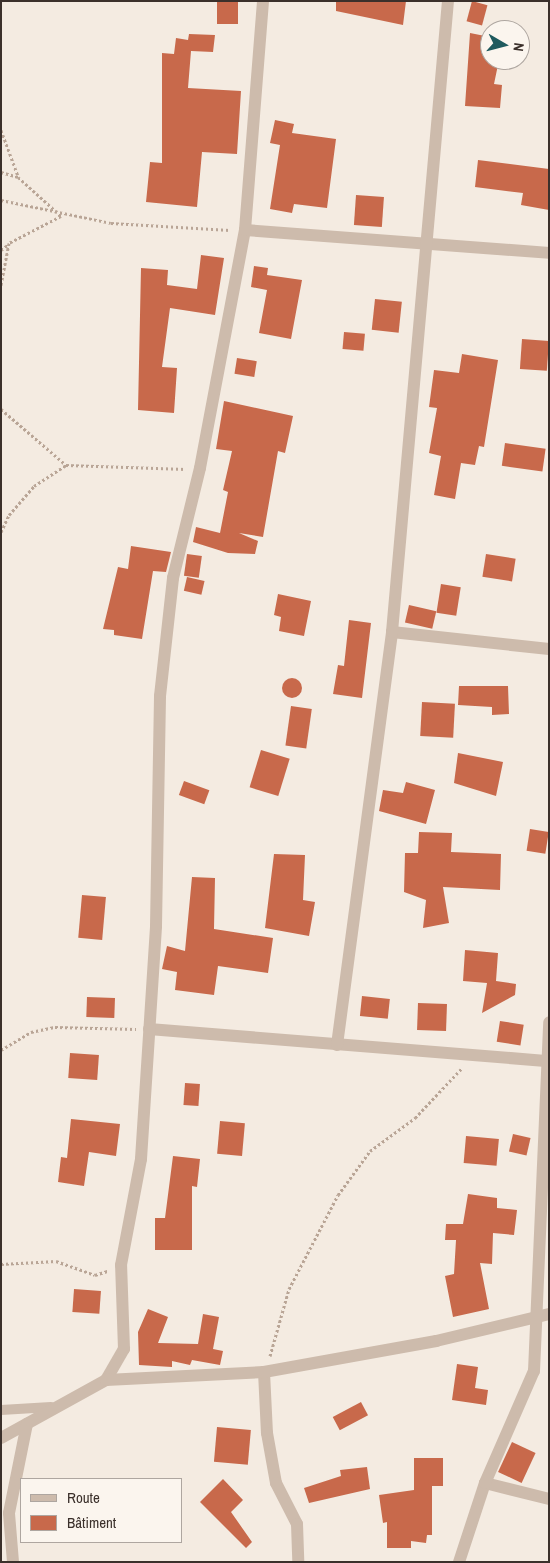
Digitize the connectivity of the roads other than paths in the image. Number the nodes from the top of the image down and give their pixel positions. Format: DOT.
graph roads {
  1 [pos="263,1"];
  2 [pos="448,1"];
  3 [pos="245,230"];
  4 [pos="430,244"];
  5 [pos="549,253"];
  6 [pos="392,632"];
  7 [pos="549,649"];
  8 [pos="549,1022"];
  9 [pos="149,1029"];
  10 [pos="337,1045"];
  11 [pos="547,1061"];
  12 [pos="549,1314"];
  13 [pos="534,1317"];
  14 [pos="264,1372"];
  15 [pos="106,1380"];
  16 [pos="51,1407"];
  17 [pos="1,1410"];
  18 [pos="26,1424"];
  19 [pos="1,1438"];
  20 [pos="485,1483"];
  21 [pos="549,1499"];
  22 [pos="13,1562"];
  23 [pos="298,1562"];
  24 [pos="459,1562"];
  1 -- 3 [label="street"];
  2 -- 4 [label="street"];
  3 -- 4 [label="street"];
  3 -- 9 [label="street"];
  4 -- 5 [label="street"];
  4 -- 6 [label="street"];
  6 -- 7 [label="street"];
  6 -- 10 [label="street"];
  8 -- 11 [label="street"];
  9 -- 10 [label="street"];
  9 -- 15 [label="street"];
  10 -- 11 [label="street"];
  11 -- 13 [label="street"];
  12 -- 13 [label="street"];
  13 -- 14 [label="street"];
  13 -- 20 [label="street"];
  14 -- 15 [label="street"];
  14 -- 23 [label="street"];
  15 -- 16 [label="street"];
  16 -- 17 [label="lane"];
  16 -- 18 [label="street"];
  18 -- 19 [label="street"];
  18 -- 22 [label="street"];
  20 -- 21 [label="street"];
  20 -- 24 [label="street"];
}
